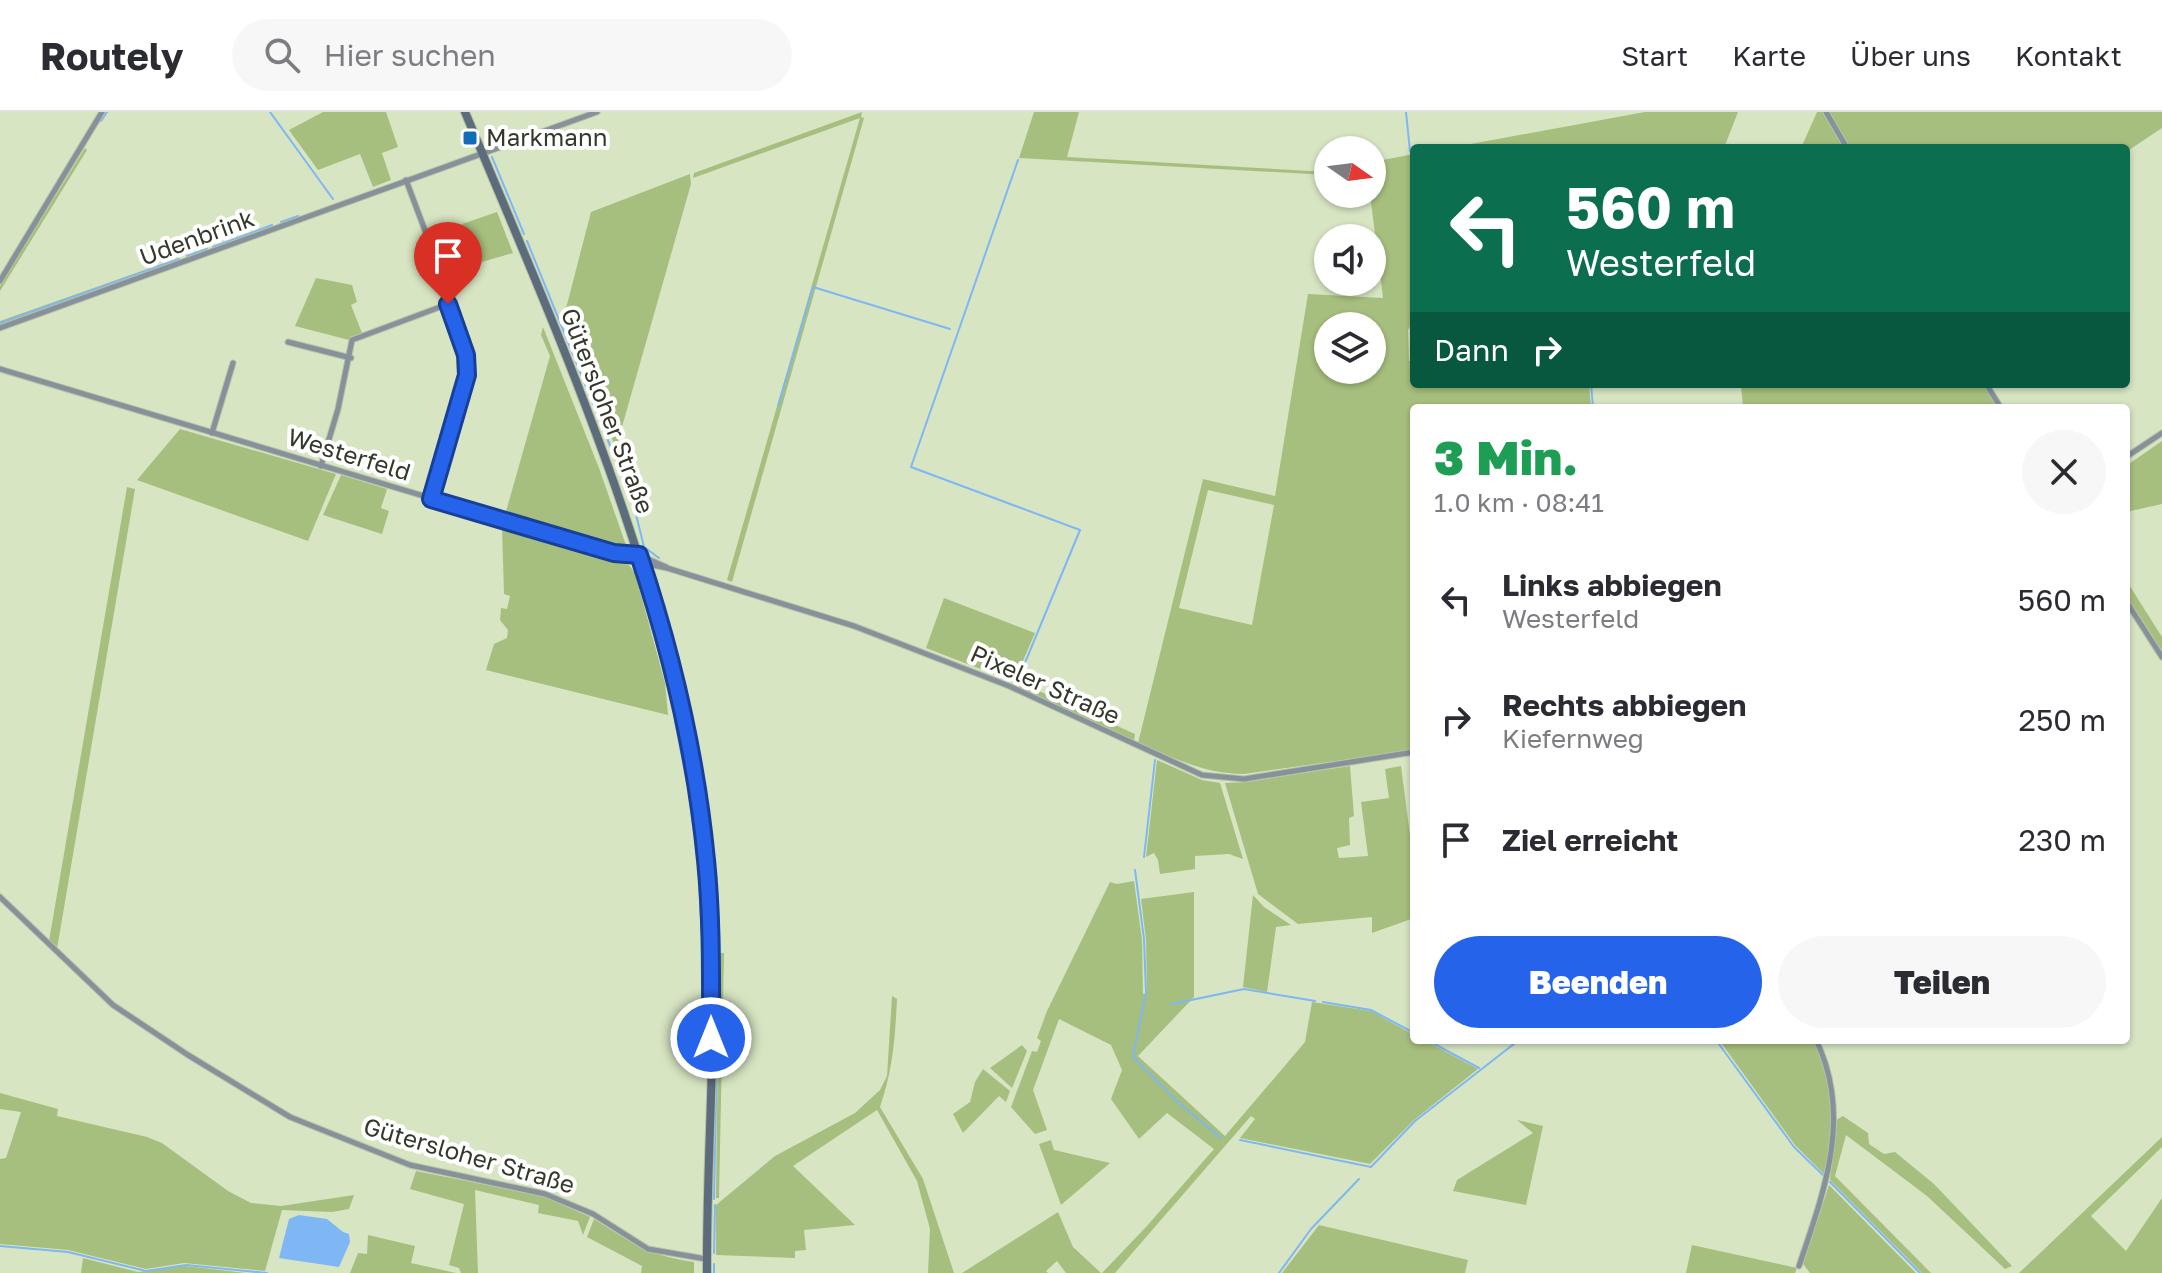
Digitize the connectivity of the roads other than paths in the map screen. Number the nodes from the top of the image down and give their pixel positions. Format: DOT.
graph roads {
  1 [pos="102,112"];
  2 [pos="465,112"];
  3 [pos="597,112"];
  4 [pos="1826,112"];
  5 [pos="1845,144"];
  6 [pos="483,153"];
  7 [pos="406,180"];
  8 [pos="435,257"];
  9 [pos="0,281"];
  10 [pos="0,328"];
  11 [pos="288,342"];
  12 [pos="351,358"];
  13 [pos="233,363"];
  14 [pos="0,369"];
  15 [pos="212,433"];
  16 [pos="2162,433"];
  17 [pos="2130,454"];
  18 [pos="321,466"];
  19 [pos="431,499"];
  20 [pos="641,560"];
  21 [pos="2130,607"];
  22 [pos="2162,657"];
  23 [pos="1410,753"];
  24 [pos="0,897"];
  25 [pos="1817,1044"];
  26 [pos="706,1259"];
  27 [pos="1799,1266"];
  28 [pos="707,1273"];
  1 -- 9 [label="street"];
  2 -- 6 [label="main road, Gütersloher Straße"];
  3 -- 6 [label="street, Udenbrink"];
  4 -- 5 [label="street"];
  6 -- 7 [label="street, Udenbrink"];
  6 -- 20 [label="main road, Gütersloher Straße"];
  7 -- 8 [label="street"];
  7 -- 10 [label="street, Udenbrink"];
  11 -- 12 [label="street"];
  12 -- 18 [label="street"];
  12 -- 19 [label="street"];
  13 -- 15 [label="street"];
  14 -- 15 [label="street, Westerfeld"];
  15 -- 18 [label="street, Westerfeld"];
  16 -- 17 [label="street"];
  18 -- 19 [label="street, Westerfeld"];
  19 -- 20 [label="street, Westerfeld"];
  20 -- 23 [label="street, Pixeler Straße"];
  20 -- 26 [label="main road, Gütersloher Straße"];
  21 -- 22 [label="street"];
  24 -- 26 [label="street, Gütersloher Straße"];
  25 -- 27 [label="street"];
  26 -- 28 [label="main road, Gütersloher Straße"];
}
